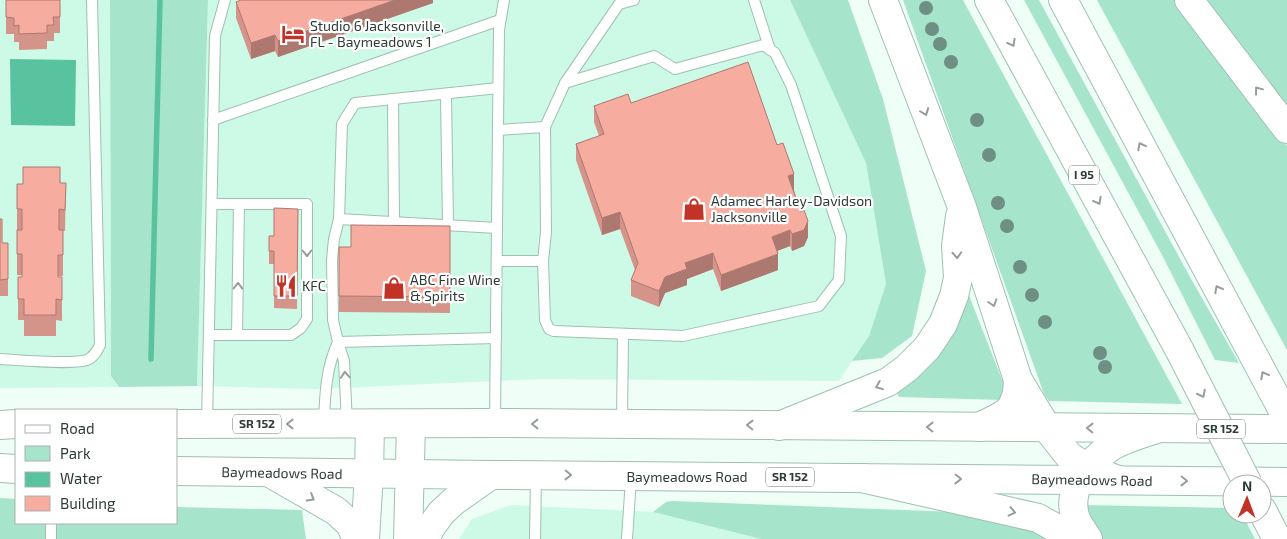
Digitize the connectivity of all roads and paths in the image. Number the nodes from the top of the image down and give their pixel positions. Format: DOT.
graph roads {
  1 [pos="92,0"];
  2 [pos="225,0"];
  3 [pos="504,0"];
  4 [pos="634,0"];
  5 [pos="754,0"];
  6 [pos="883,0"];
  7 [pos="989,0"];
  8 [pos="1063,0"];
  9 [pos="1189,0"];
  10 [pos="500,20"];
  11 [pos="770,50"];
  12 [pos="565,83"];
  13 [pos="498,88"];
  14 [pos="446,94"];
  15 [pos="393,99"];
  16 [pos="213,120"];
  17 [pos="545,127"];
  18 [pos="1287,129"];
  19 [pos="498,130"];
  20 [pos="212,204"];
  21 [pos="239,204"];
  22 [pos="962,207"];
  23 [pos="339,219"];
  24 [pos="394,222"];
  25 [pos="448,225"];
  26 [pos="497,228"];
  27 [pos="497,260"];
  28 [pos="543,261"];
  29 [pos="623,334"];
  30 [pos="209,335"];
  31 [pos="237,335"];
  32 [pos="496,338"];
  33 [pos="338,342"];
  34 [pos="0,359"];
  35 [pos="1018,380"];
  36 [pos="1287,418"];
  37 [pos="495,423"];
  38 [pos="15,424"];
  39 [pos="178,424"];
  40 [pos="207,424"];
  41 [pos="347,424"];
  42 [pos="411,424"];
  43 [pos="622,424"];
  44 [pos="0,425"];
  45 [pos="779,426"];
  46 [pos="979,427"];
  47 [pos="1047,428"];
  48 [pos="1156,429"];
  49 [pos="1287,429"];
  50 [pos="0,468"];
  51 [pos="15,469"];
  52 [pos="178,471"];
  53 [pos="270,472"];
  54 [pos="369,474"];
  55 [pos="1083,474"];
  56 [pos="1243,474"];
  57 [pos="409,475"];
  58 [pos="496,475"];
  59 [pos="536,475"];
  60 [pos="631,476"];
  61 [pos="862,478"];
  62 [pos="1287,482"];
  63 [pos="51,524"];
  64 [pos="1269,524"];
  65 [pos="51,539"];
  66 [pos="357,539"];
  67 [pos="365,539"];
  68 [pos="408,539"];
  69 [pos="425,539"];
  70 [pos="535,539"];
  71 [pos="627,539"];
  72 [pos="1070,539"];
  73 [pos="1088,539"];
  74 [pos="1277,539"];
  1 -- 34 [label="lane"];
  2 -- 16 [label="lane"];
  3 -- 10 [label="lane"];
  4 -- 12 [label="lane"];
  5 -- 11 [label="lane"];
  6 -- 22 [label="main road, one-way"];
  7 -- 56 [label="main road, I 95, one-way, bridge"];
  36 -- 8 [label="main road, one-way"];
  18 -- 9 [label="main road, one-way"];
  10 -- 13 [label="lane"];
  10 -- 16 [label="lane"];
  11 -- 12 [label="lane"];
  11 -- 29 [label="lane"];
  12 -- 17 [label="lane"];
  13 -- 14 [label="lane"];
  13 -- 19 [label="lane"];
  14 -- 15 [label="lane"];
  14 -- 25 [label="lane"];
  15 -- 23 [label="lane"];
  15 -- 24 [label="lane"];
  16 -- 20 [label="lane"];
  17 -- 19 [label="lane"];
  17 -- 28 [label="lane"];
  19 -- 26 [label="lane"];
  20 -- 21 [label="lane"];
  20 -- 30 [label="lane"];
  31 -- 21 [label="lane, one-way"];
  21 -- 31 [label="lane, one-way"];
  22 -- 35 [label="main road, one-way"];
  22 -- 45 [label="main road, one-way"];
  23 -- 24 [label="lane"];
  23 -- 33 [label="lane"];
  24 -- 25 [label="lane"];
  25 -- 26 [label="lane"];
  26 -- 27 [label="lane"];
  27 -- 28 [label="lane"];
  27 -- 32 [label="lane"];
  28 -- 29 [label="lane"];
  29 -- 43 [label="lane"];
  30 -- 31 [label="lane"];
  30 -- 40 [label="lane"];
  32 -- 33 [label="lane"];
  32 -- 37 [label="lane"];
  41 -- 33 [label="lane, one-way"];
  33 -- 41 [label="lane"];
  35 -- 46 [label="main road"];
  35 -- 47 [label="main road"];
  37 -- 42 [label="main road, SR 152"];
  43 -- 37 [label="main road, SR 152, one-way"];
  38 -- 44 [label="main road"];
  39 -- 40 [label="main road, SR 152"];
  41 -- 40 [label="main road, SR 152, one-way"];
  41 -- 42 [label="main road, SR 152"];
  41 -- 54 [label="main road"];
  42 -- 57 [label="main road"];
  45 -- 43 [label="main road, SR 152, one-way"];
  46 -- 45 [label="main road, SR 152, one-way"];
  46 -- 47 [label="main road, SR 152"];
  48 -- 47 [label="main road, SR 152, one-way"];
  47 -- 55 [label="main road"];
  48 -- 49 [label="main road, SR 152"];
  48 -- 55 [label="main road"];
  50 -- 51 [label="main road"];
  52 -- 53 [label="main road, Baymeadows Road / SR 152"];
  53 -- 54 [label="main road, Baymeadows Road / SR 152"];
  53 -- 66 [label="main road, one-way"];
  54 -- 57 [label="main road, Baymeadows Road / SR 152"];
  54 -- 67 [label="main road"];
  61 -- 55 [label="main road, Baymeadows Road / SR 152, one-way"];
  55 -- 62 [label="main road, Baymeadows Road, one-way"];
  55 -- 73 [label="main road"];
  57 -- 58 [label="main road, Baymeadows Road / SR 152"];
  57 -- 68 [label="main road"];
  58 -- 59 [label="main road, Baymeadows Road / SR 152"];
  58 -- 69 [label="main road"];
  59 -- 60 [label="main road, Baymeadows Road / SR 152, one-way"];
  59 -- 70 [label="lane"];
  60 -- 61 [label="main road, Baymeadows Road / SR 152"];
  60 -- 71 [label="lane"];
  61 -- 72 [label="main road, one-way"];
  63 -- 65 [label="lane"];
  64 -- 74 [label="main road"];
}
